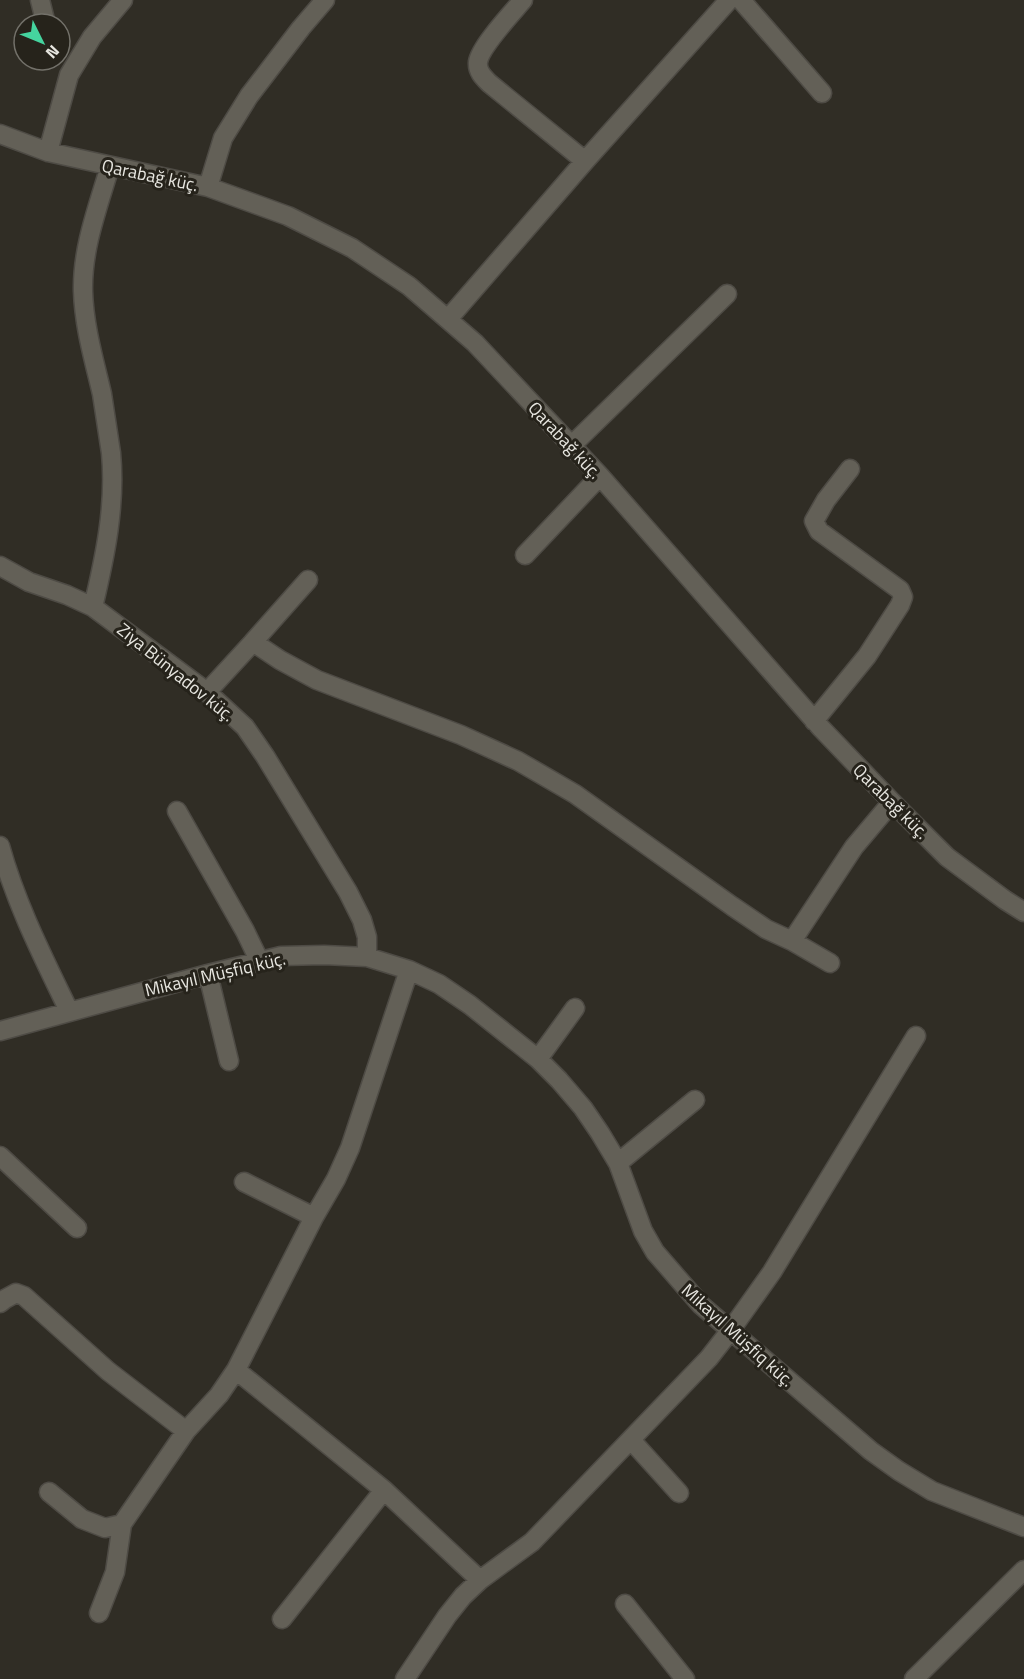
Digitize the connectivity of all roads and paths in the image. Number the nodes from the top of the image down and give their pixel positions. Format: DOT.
graph roads {
  1 [pos="123,0"];
  2 [pos="325,0"];
  3 [pos="523,0"];
  4 [pos="729,0"];
  5 [pos="741,0"];
  6 [pos="67,72"];
  7 [pos="69,75"];
  8 [pos="822,93"];
  9 [pos="0,134"];
  10 [pos="48,152"];
  11 [pos="585,161"];
  12 [pos="110,166"];
  13 [pos="208,187"];
  14 [pos="727,294"];
  15 [pos="448,319"];
  16 [pos="571,446"];
  17 [pos="850,470"];
  18 [pos="600,476"];
  19 [pos="525,555"];
  20 [pos="1,569"];
  21 [pos="308,580"];
  22 [pos="93,607"];
  23 [pos="253,642"];
  24 [pos="207,692"];
  25 [pos="814,721"];
  26 [pos="892,802"];
  27 [pos="177,811"];
  28 [pos="0,846"];
  29 [pos="1024,912"];
  30 [pos="792,941"];
  31 [pos="367,957"];
  32 [pos="259,960"];
  33 [pos="830,963"];
  34 [pos="409,970"];
  35 [pos="208,974"];
  36 [pos="575,1008"];
  37 [pos="69,1011"];
  38 [pos="0,1031"];
  39 [pos="916,1036"];
  40 [pos="538,1059"];
  41 [pos="229,1061"];
  42 [pos="695,1100"];
  43 [pos="0,1156"];
  44 [pos="618,1163"];
  45 [pos="244,1182"];
  46 [pos="314,1217"];
  47 [pos="76,1228"];
  48 [pos="0,1303"];
  49 [pos="730,1331"];
  50 [pos="236,1370"];
  51 [pos="186,1431"];
  52 [pos="631,1440"];
  53 [pos="384,1490"];
  54 [pos="49,1492"];
  55 [pos="679,1493"];
  56 [pos="122,1524"];
  57 [pos="1024,1527"];
  58 [pos="1024,1570"];
  59 [pos="480,1580"];
  60 [pos="626,1604"];
  61 [pos="99,1613"];
  62 [pos="282,1619"];
  63 [pos="405,1679"];
  64 [pos="685,1679"];
  65 [pos="914,1679"];
  1 -- 7 [label="street"];
  2 -- 13 [label="street"];
  3 -- 11 [label="street"];
  4 -- 11 [label="street"];
  5 -- 8 [label="street"];
  6 -- 7 [label="street"];
  7 -- 10 [label="street"];
  9 -- 10 [label="street, Qarabağ küç."];
  10 -- 12 [label="street, Qarabağ küç."];
  11 -- 15 [label="street"];
  12 -- 13 [label="street, Qarabağ küç."];
  12 -- 22 [label="street"];
  13 -- 15 [label="street, Qarabağ küç."];
  14 -- 16 [label="street"];
  15 -- 16 [label="street, Qarabağ küç."];
  16 -- 18 [label="street, Qarabağ küç."];
  17 -- 25 [label="street"];
  18 -- 19 [label="street"];
  18 -- 25 [label="street, Qarabağ küç."];
  20 -- 22 [label="street, Ziya Bünyadov küç."];
  21 -- 23 [label="street"];
  22 -- 24 [label="street, Ziya Bünyadov küç."];
  23 -- 24 [label="street"];
  23 -- 30 [label="street"];
  24 -- 31 [label="street, Ziya Bünyadov küç."];
  25 -- 26 [label="street, Qarabağ küç."];
  26 -- 29 [label="street, Qarabağ küç."];
  26 -- 30 [label="street"];
  27 -- 32 [label="street"];
  28 -- 37 [label="street"];
  30 -- 33 [label="street"];
  31 -- 32 [label="street, Mikayıl Müşfiq küç."];
  31 -- 34 [label="street, Mikayıl Müşfiq küç."];
  32 -- 35 [label="street, Mikayıl Müşfiq küç."];
  34 -- 40 [label="street, Mikayıl Müşfiq küç."];
  34 -- 46 [label="street"];
  35 -- 37 [label="street, Mikayıl Müşfiq küç."];
  35 -- 41 [label="street"];
  36 -- 40 [label="street"];
  37 -- 38 [label="street, Mikayıl Müşfiq küç."];
  39 -- 49 [label="street"];
  40 -- 44 [label="street, Mikayıl Müşfiq küç."];
  42 -- 44 [label="street"];
  43 -- 47 [label="street"];
  44 -- 49 [label="street, Mikayıl Müşfiq küç."];
  45 -- 46 [label="street"];
  46 -- 50 [label="street"];
  48 -- 51 [label="street"];
  49 -- 52 [label="street"];
  49 -- 57 [label="street, Mikayıl Müşfiq küç."];
  50 -- 51 [label="street"];
  50 -- 53 [label="street"];
  51 -- 56 [label="street"];
  52 -- 55 [label="street"];
  52 -- 59 [label="street"];
  53 -- 59 [label="street"];
  53 -- 62 [label="street"];
  54 -- 56 [label="street"];
  56 -- 61 [label="street"];
  58 -- 65 [label="street"];
  59 -- 63 [label="street"];
  60 -- 64 [label="street"];
}
